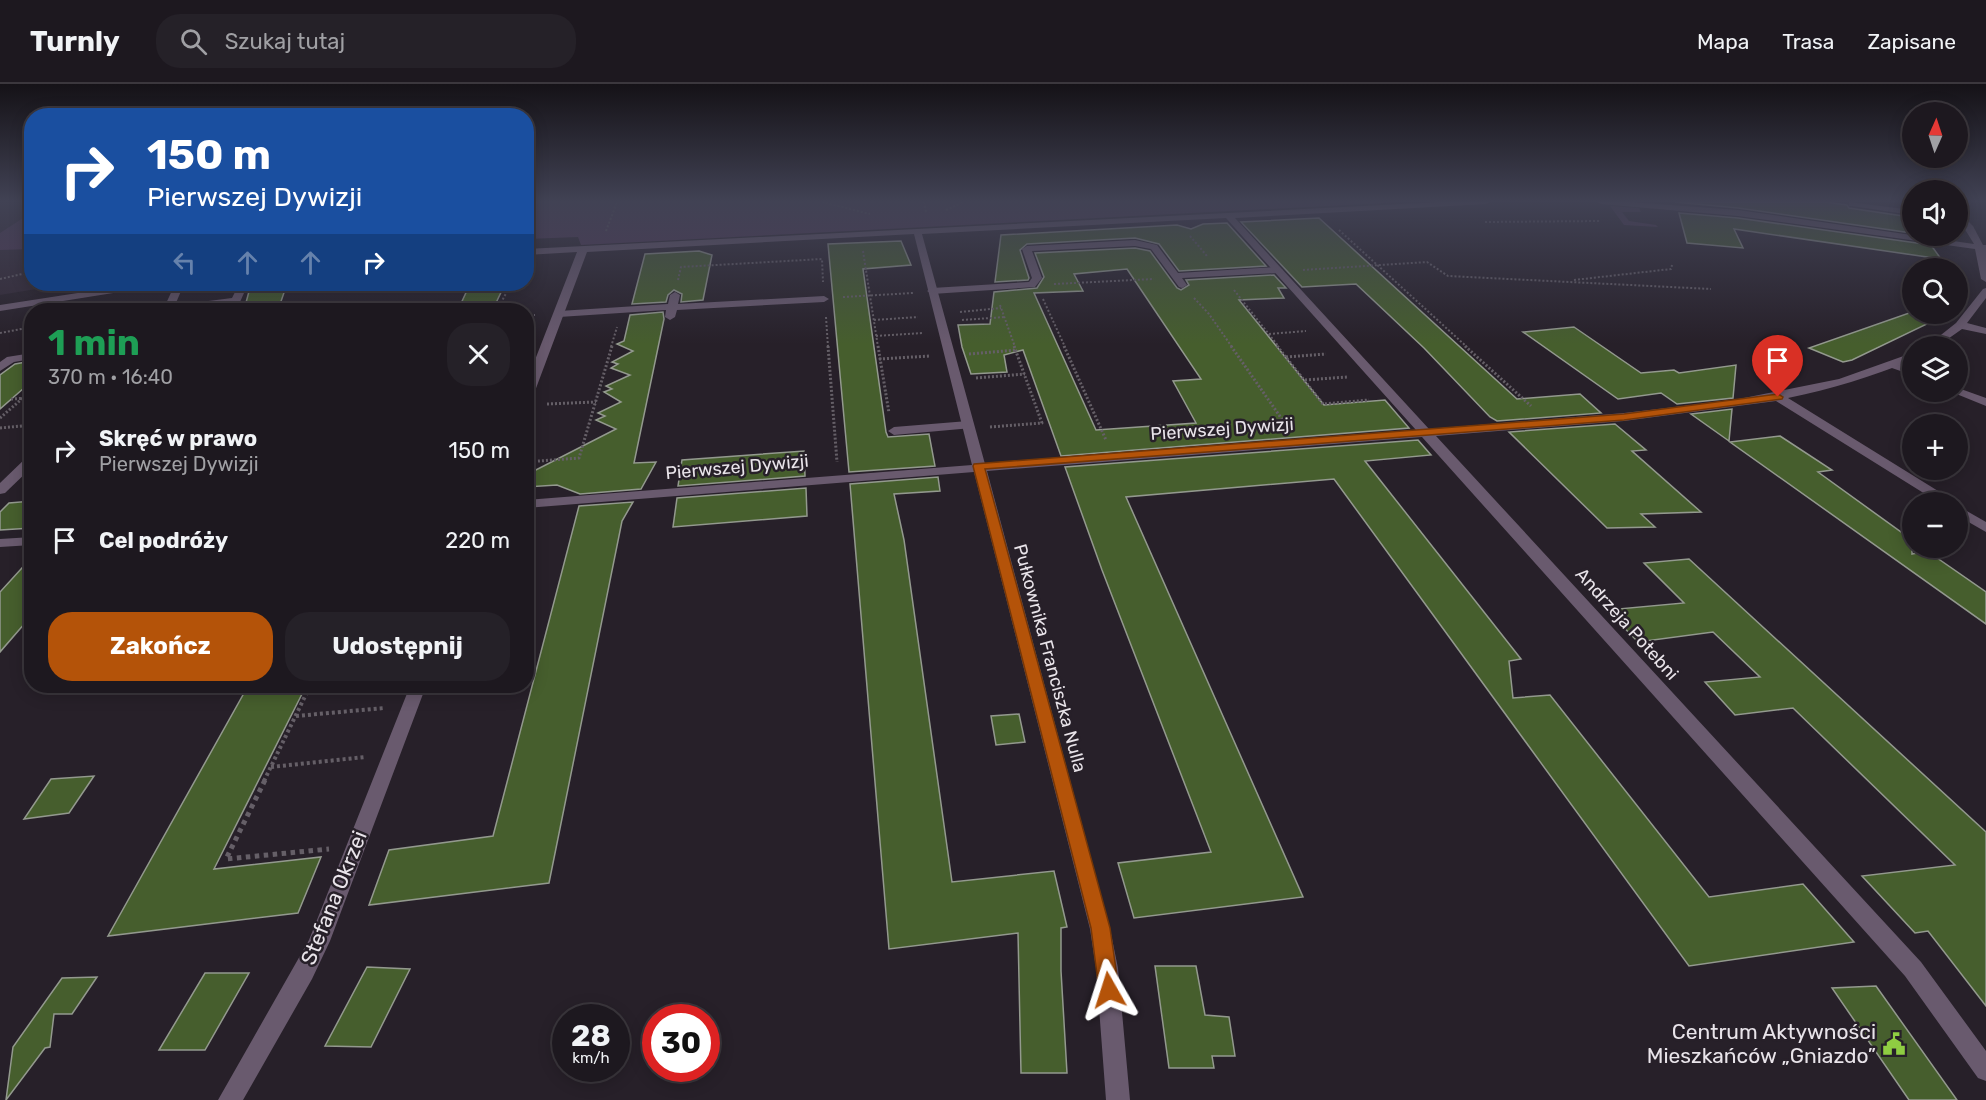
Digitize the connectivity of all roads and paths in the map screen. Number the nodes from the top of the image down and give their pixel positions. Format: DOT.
graph roads {
  1 [pos="575,249"];
  2 [pos="583,249"];
  3 [pos="862,249"];
  4 [pos="920,249"];
  5 [pos="1027,249"];
  6 [pos="1156,249"];
  7 [pos="1201,249"];
  8 [pos="1259,249"];
  9 [pos="1358,249"];
  10 [pos="1983,249"];
  11 [pos="534,252"];
  12 [pos="1376,265"];
  13 [pos="1672,265"];
  14 [pos="1279,271"];
  15 [pos="24,274"];
  16 [pos="1221,274"];
  17 [pos="0,279"];
  18 [pos="1986,279"];
  19 [pos="1178,280"];
  20 [pos="1563,281"];
  21 [pos="1035,284"];
  22 [pos="994,288"];
  23 [pos="1711,289"];
  24 [pos="107,291"];
  25 [pos="240,291"];
  26 [pos="1986,291"];
  27 [pos="927,292"];
  28 [pos="675,295"];
  29 [pos="870,295"];
  30 [pos="824,298"];
  31 [pos="236,300"];
  32 [pos="31,303"];
  33 [pos="216,303"];
  34 [pos="234,303"];
  35 [pos="24,304"];
  36 [pos="0,308"];
  37 [pos="1001,308"];
  38 [pos="622,311"];
  39 [pos="671,312"];
  40 [pos="956,312"];
  41 [pos="559,314"];
  42 [pos="918,317"];
  43 [pos="1005,317"];
  44 [pos="874,320"];
  45 [pos="958,321"];
  46 [pos="1960,325"];
  47 [pos="24,328"];
  48 [pos="1311,331"];
  49 [pos="1986,331"];
  50 [pos="0,333"];
  51 [pos="933,333"];
  52 [pos="1268,334"];
  53 [pos="876,336"];
  54 [pos="1945,336"];
  55 [pos="1017,350"];
  56 [pos="1331,353"];
  57 [pos="960,354"];
  58 [pos="939,355"];
  59 [pos="24,357"];
  60 [pos="1286,357"];
  61 [pos="879,359"];
  62 [pos="1902,361"];
  63 [pos="1893,365"];
  64 [pos="0,368"];
  65 [pos="1902,368"];
  66 [pos="1025,374"];
  67 [pos="1351,377"];
  68 [pos="534,378"];
  69 [pos="966,378"];
  70 [pos="1305,380"];
  71 [pos="1968,395"];
  72 [pos="24,397"];
  73 [pos="1778,397"];
  74 [pos="11,399"];
  75 [pos="21,399"];
  76 [pos="24,399"];
  77 [pos="1371,400"];
  78 [pos="596,402"];
  79 [pos="1986,402"];
  80 [pos="545,404"];
  81 [pos="1536,411"];
  82 [pos="0,418"];
  83 [pos="24,426"];
  84 [pos="974,426"];
  85 [pos="0,428"];
  86 [pos="894,431"];
  87 [pos="1428,433"];
  88 [pos="1298,443"];
  89 [pos="1115,456"];
  90 [pos="534,461"];
  91 [pos="979,466"];
  92 [pos="24,467"];
  93 [pos="838,478"];
  94 [pos="0,490"];
  95 [pos="1930,492"];
  96 [pos="534,503"];
  97 [pos="1968,516"];
  98 [pos="1986,528"];
  99 [pos="24,542"];
  100 [pos="0,543"];
  101 [pos="306,693"];
  102 [pos="415,693"];
  103 [pos="392,708"];
  104 [pos="295,716"];
  105 [pos="374,756"];
  106 [pos="271,767"];
  107 [pos="333,849"];
  108 [pos="1986,1070"];
  109 [pos="230,1100"];
  110 [pos="1118,1100"];
  1 -- 11 [label="street"];
  2 -- 41 [label="street"];
  3 -- 29 [label="path"];
  4 -- 27 [label="street, Pułkownika Franciszka Nulla"];
  5 -- 21 [label="street"];
  6 -- 19 [label="street"];
  7 -- 16 [label="path"];
  8 -- 14 [label="street, Andrzeja Potebni"];
  9 -- 12 [label="path"];
  10 -- 18 [label="street"];
  12 -- 14 [label="path"];
  12 -- 20 [label="path"];
  12 -- 81 [label="path"];
  13 -- 20 [label="path"];
  14 -- 16 [label="street"];
  14 -- 87 [label="street, Andrzeja Potebni"];
  15 -- 17 [label="path"];
  16 -- 19 [label="street"];
  16 -- 52 [label="path"];
  19 -- 21 [label="path"];
  19 -- 88 [label="path"];
  20 -- 23 [label="path"];
  21 -- 22 [label="street"];
  21 -- 89 [label="path"];
  22 -- 27 [label="street"];
  22 -- 37 [label="path"];
  24 -- 32 [label="street"];
  25 -- 31 [label="street"];
  26 -- 46 [label="street"];
  27 -- 29 [label="path"];
  27 -- 84 [label="street, Pułkownika Franciszka Nulla"];
  28 -- 30 [label="path"];
  28 -- 39 [label="street"];
  29 -- 30 [label="path"];
  29 -- 44 [label="path"];
  30 -- 39 [label="street"];
  30 -- 93 [label="path"];
  31 -- 33 [label="street"];
  31 -- 34 [label="street"];
  35 -- 36 [label="street"];
  37 -- 40 [label="path"];
  37 -- 43 [label="path"];
  38 -- 39 [label="street"];
  38 -- 41 [label="street"];
  38 -- 78 [label="path"];
  41 -- 68 [label="street"];
  42 -- 44 [label="path"];
  43 -- 45 [label="path"];
  43 -- 55 [label="path"];
  44 -- 53 [label="path"];
  46 -- 49 [label="street"];
  46 -- 54 [label="street"];
  47 -- 50 [label="path"];
  48 -- 52 [label="path"];
  51 -- 53 [label="path"];
  52 -- 60 [label="path"];
  53 -- 61 [label="path"];
  55 -- 57 [label="path"];
  55 -- 66 [label="path"];
  56 -- 60 [label="path"];
  58 -- 61 [label="path"];
  59 -- 64 [label="street"];
  60 -- 70 [label="path"];
  61 -- 86 [label="path"];
  62 -- 63 [label="street, Pierwszej Dywizji"];
  63 -- 65 [label="street"];
  63 -- 73 [label="street, Pierwszej Dywizji"];
  66 -- 69 [label="path"];
  66 -- 84 [label="path"];
  67 -- 70 [label="path"];
  70 -- 77 [label="path"];
  71 -- 79 [label="street"];
  72 -- 75 [label="path"];
  73 -- 87 [label="street, Pierwszej Dywizji"];
  73 -- 95 [label="street"];
  74 -- 75 [label="path"];
  75 -- 76 [label="path"];
  75 -- 82 [label="path"];
  78 -- 80 [label="path"];
  78 -- 90 [label="path"];
  83 -- 85 [label="path"];
  84 -- 86 [label="street"];
  84 -- 91 [label="street, Pułkownika Franciszka Nulla"];
  87 -- 88 [label="street, Pierwszej Dywizji"];
  87 -- 108 [label="street, Andrzeja Potebni"];
  88 -- 89 [label="street, Pierwszej Dywizji"];
  89 -- 91 [label="street, Pierwszej Dywizji"];
  91 -- 93 [label="street, Pierwszej Dywizji"];
  91 -- 110 [label="street, Pułkownika Franciszka Nulla"];
  92 -- 94 [label="street"];
  93 -- 96 [label="street, Pierwszej Dywizji"];
  97 -- 98 [label="street"];
  99 -- 100 [label="street"];
  101 -- 104 [label="path"];
  102 -- 109 [label="street, Stefana Okrzei"];
  103 -- 104 [label="path"];
  104 -- 106 [label="path"];
  105 -- 106 [label="path"];
  106 -- 107 [label="path"];
}
